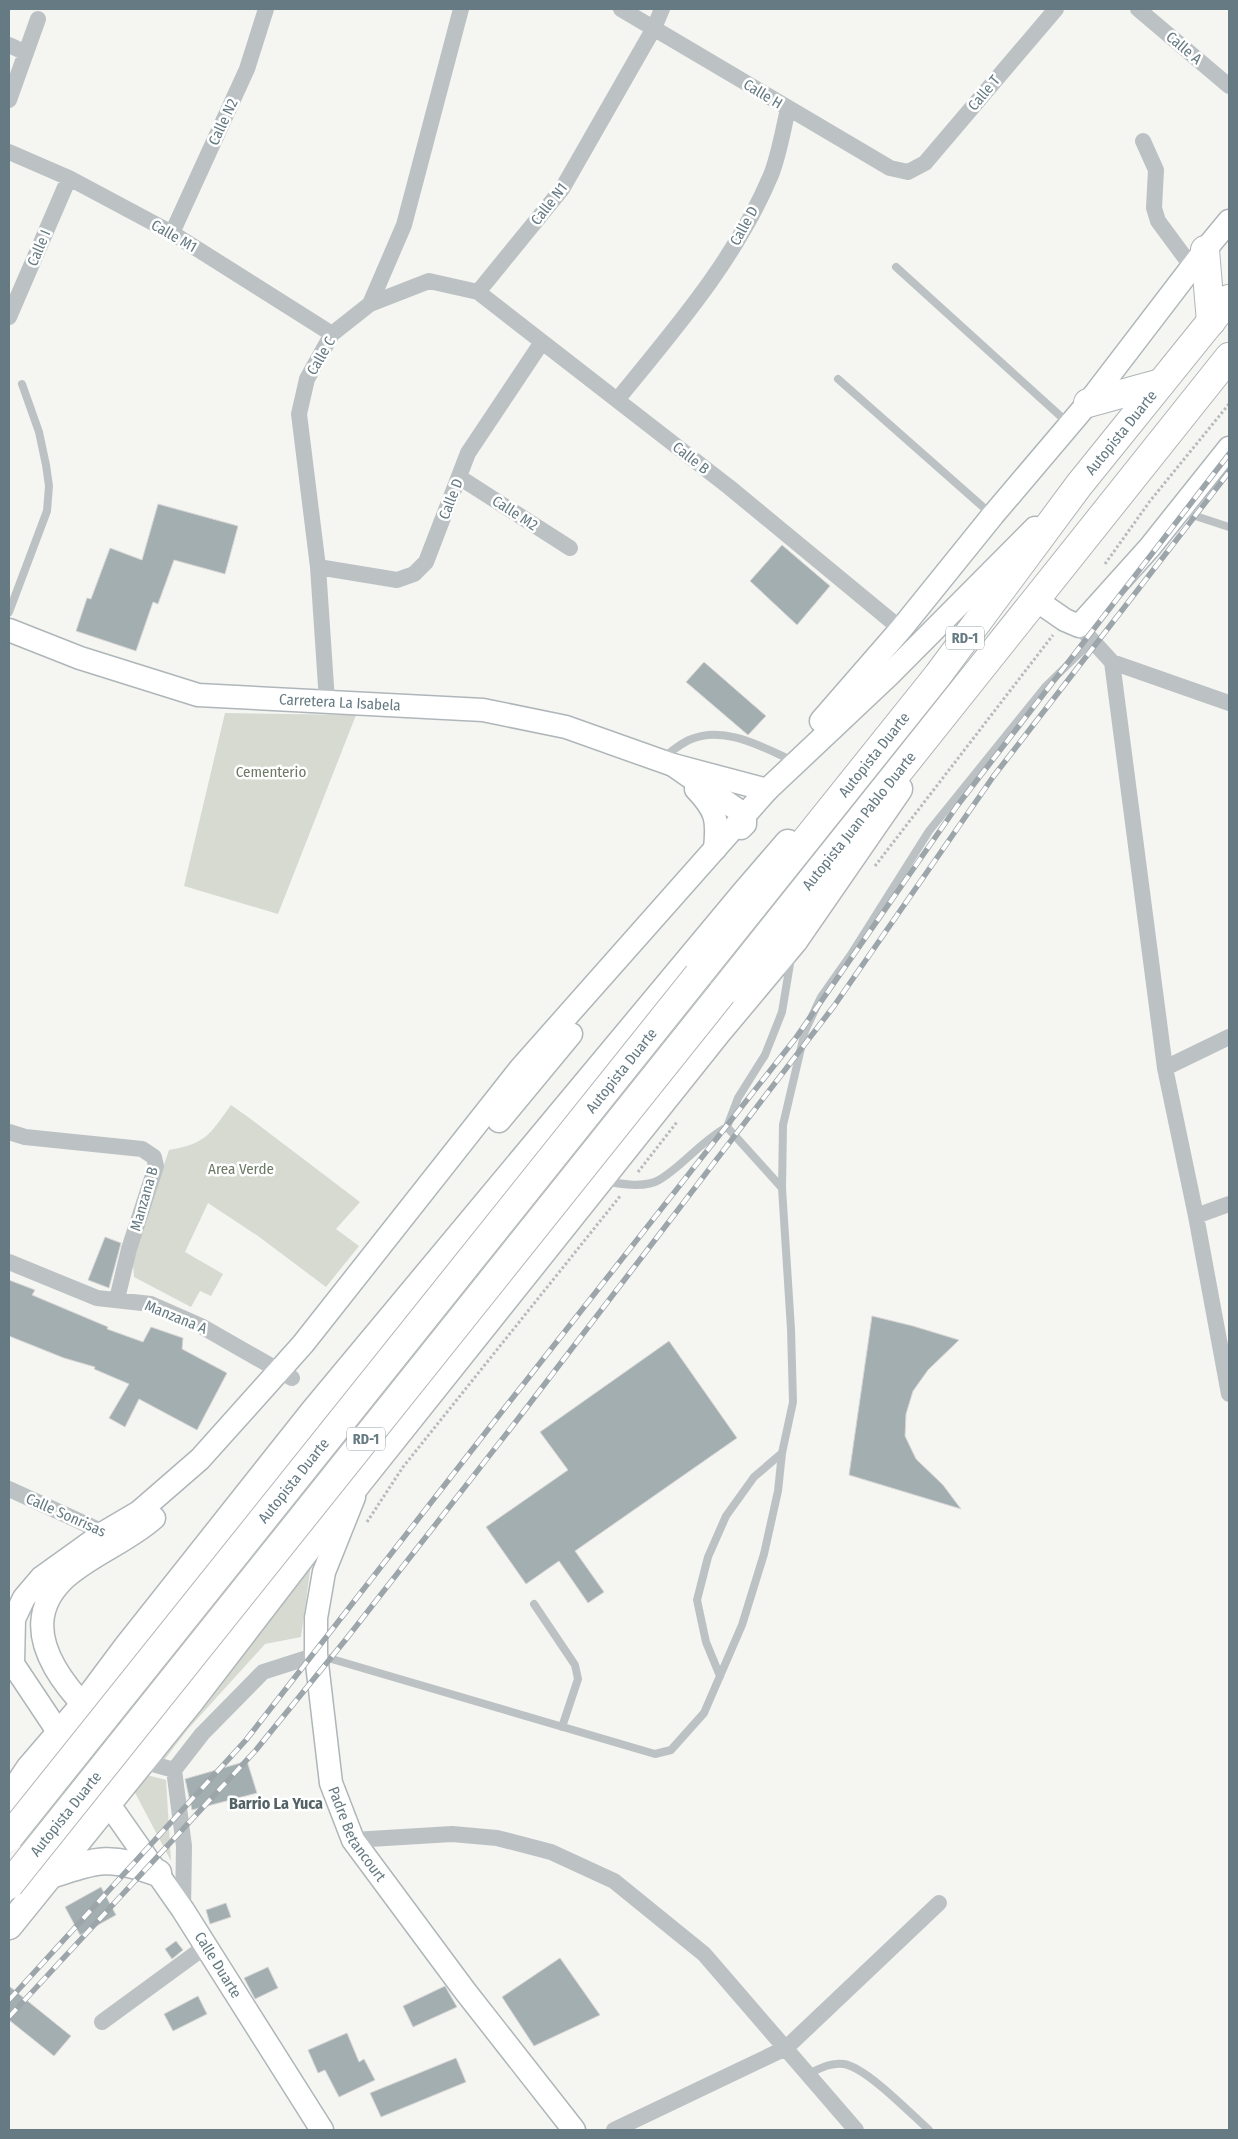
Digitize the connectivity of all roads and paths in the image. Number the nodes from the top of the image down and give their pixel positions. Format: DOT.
graph roads {
  1 [pos="266,9"];
  2 [pos="461,9"];
  3 [pos="622,9"];
  4 [pos="662,9"];
  5 [pos="1056,9"];
  6 [pos="1138,9"];
  7 [pos="38,19"];
  8 [pos="654,28"];
  9 [pos="9,45"];
  10 [pos="26,53"];
  11 [pos="1229,86"];
  12 [pos="9,100"];
  13 [pos="788,109"];
  14 [pos="1144,141"];
  15 [pos="9,152"];
  16 [pos="908,172"];
  17 [pos="69,178"];
  18 [pos="1229,221"];
  19 [pos="172,233"];
  20 [pos="1198,259"];
  21 [pos="896,268"];
  22 [pos="478,292"];
  23 [pos="1229,299"];
  24 [pos="370,304"];
  25 [pos="9,317"];
  26 [pos="1211,322"];
  27 [pos="332,334"];
  28 [pos="542,342"];
  29 [pos="1229,357"];
  30 [pos="838,380"];
  31 [pos="1161,383"];
  32 [pos="22,384"];
  33 [pos="617,400"];
  34 [pos="1088,404"];
  35 [pos="1070,425"];
  36 [pos="1228,452"];
  37 [pos="460,477"];
  38 [pos="1078,485"];
  39 [pos="1178,511"];
  40 [pos="993,515"];
  41 [pos="1229,527"];
  42 [pos="570,548"];
  43 [pos="318,568"];
  44 [pos="1036,600"];
  45 [pos="9,612"];
  46 [pos="901,629"];
  47 [pos="9,630"];
  48 [pos="1085,634"];
  49 [pos="996,649"];
  50 [pos="1112,662"];
  51 [pos="938,674"];
  52 [pos="327,702"];
  53 [pos="1229,702"];
  54 [pos="789,759"];
  55 [pos="667,763"];
  56 [pos="767,790"];
  57 [pos="745,815"];
  58 [pos="715,849"];
  59 [pos="794,941"];
  60 [pos="722,993"];
  61 [pos="1229,1037"];
  62 [pos="1165,1068"];
  63 [pos="727,1127"];
  64 [pos="9,1132"];
  65 [pos="599,1180"];
  66 [pos="782,1188"];
  67 [pos="1229,1204"];
  68 [pos="1196,1216"];
  69 [pos="9,1262"];
  70 [pos="116,1299"];
  71 [pos="286,1374"];
  72 [pos="1229,1394"];
  73 [pos="782,1453"];
  74 [pos="359,1482"];
  75 [pos="9,1489"];
  76 [pos="114,1537"];
  77 [pos="178,1584"];
  78 [pos="534,1604"];
  79 [pos="244,1631"];
  80 [pos="316,1655"];
  81 [pos="720,1676"];
  82 [pos="83,1706"];
  83 [pos="562,1727"];
  84 [pos="59,1733"];
  85 [pos="75,1754"];
  86 [pos="142,1762"];
  87 [pos="29,1769"];
  88 [pos="174,1770"];
  89 [pos="9,1799"];
  90 [pos="109,1802"];
  91 [pos="9,1837"];
  92 [pos="353,1840"];
  93 [pos="158,1873"];
  94 [pos="51,1874"];
  95 [pos="9,1885"];
  96 [pos="939,1903"];
  97 [pos="183,1910"];
  98 [pos="9,1926"];
  99 [pos="206,1946"];
  100 [pos="102,2022"];
  101 [pos="786,2048"];
  102 [pos="808,2074"];
  103 [pos="322,2130"];
  104 [pos="574,2130"];
  105 [pos="614,2130"];
  106 [pos="856,2130"];
  107 [pos="930,2130"];
  1 -- 19 [label="street, Calle N2"];
  2 -- 24 [label="street, Calle C"];
  3 -- 8 [label="street, Calle H"];
  4 -- 8 [label="street, Calle N1"];
  5 -- 16 [label="street, Calle T"];
  6 -- 11 [label="street, Calle A"];
  7 -- 10 [label="street"];
  8 -- 13 [label="street, Calle H"];
  8 -- 22 [label="street, Calle N1"];
  9 -- 10 [label="street"];
  10 -- 12 [label="street"];
  13 -- 16 [label="street, Calle H"];
  13 -- 33 [label="street, Calle D"];
  14 -- 20 [label="street"];
  15 -- 17 [label="street, Calle M1"];
  17 -- 19 [label="street, Calle M1"];
  17 -- 25 [label="street, Calle I"];
  18 -- 20 [label="main road"];
  19 -- 27 [label="street, Calle M1"];
  20 -- 26 [label="highway"];
  20 -- 34 [label="main road"];
  21 -- 35 [label="lane"];
  22 -- 24 [label="street"];
  22 -- 28 [label="street, Calle B"];
  23 -- 26 [label="highway, Autopista Duarte / RD-1"];
  24 -- 27 [label="street, Calle C"];
  26 -- 31 [label="highway, Autopista Duarte / RD-1"];
  27 -- 43 [label="street, Calle C"];
  28 -- 33 [label="street, Calle B"];
  28 -- 37 [label="street, Calle D"];
  29 -- 44 [label="highway, RD-1"];
  30 -- 40 [label="lane"];
  31 -- 34 [label="highway"];
  31 -- 38 [label="highway, Autopista Duarte / RD-1"];
  32 -- 45 [label="lane"];
  33 -- 46 [label="street, Calle B"];
  34 -- 35 [label="main road"];
  35 -- 40 [label="main road"];
  36 -- 39 [label="main road"];
  37 -- 42 [label="street, Calle M2"];
  37 -- 43 [label="street, Calle D"];
  38 -- 51 [label="highway, Autopista Duarte / RD-1"];
  38 -- 56 [label="main road"];
  39 -- 41 [label="lane"];
  39 -- 48 [label="main road"];
  40 -- 46 [label="main road"];
  43 -- 52 [label="street, Calle C"];
  44 -- 48 [label="main road"];
  44 -- 49 [label="highway, RD-1"];
  46 -- 54 [label="main road"];
  47 -- 52 [label="main road, Carretera La Isabela"];
  48 -- 50 [label="street"];
  48 -- 66 [label="lane"];
  49 -- 59 [label="main road"];
  49 -- 60 [label="highway, Autopista Juan Pablo Duarte / RD-1"];
  50 -- 53 [label="street"];
  50 -- 62 [label="street"];
  51 -- 77 [label="main road"];
  51 -- 91 [label="highway, Autopista Duarte / RD-1, bridge"];
  52 -- 55 [label="main road, Carretera La Isabela"];
  54 -- 55 [label="lane"];
  54 -- 56 [label="main road"];
  55 -- 56 [label="main road"];
  55 -- 57 [label="main road"];
  55 -- 58 [label="main road"];
  56 -- 57 [label="main road"];
  57 -- 58 [label="main road"];
  57 -- 71 [label="main road"];
  58 -- 71 [label="main road"];
  59 -- 63 [label="lane"];
  59 -- 65 [label="main road"];
  60 -- 95 [label="highway, Autopista Duarte / RD-1, bridge"];
  61 -- 62 [label="street"];
  62 -- 68 [label="street"];
  63 -- 65 [label="lane"];
  63 -- 66 [label="lane"];
  64 -- 70 [label="street, Manzana B"];
  65 -- 74 [label="main road"];
  66 -- 73 [label="lane"];
  67 -- 68 [label="street"];
  68 -- 72 [label="street"];
  69 -- 70 [label="street, Manzana A"];
  70 -- 71 [label="street, Manzana A"];
  71 -- 76 [label="main road"];
  73 -- 81 [label="lane"];
  73 -- 81 [label="lane"];
  74 -- 79 [label="main road"];
  74 -- 80 [label="main road, Padre Betancourt"];
  75 -- 76 [label="street, Calle Sonrisas"];
  76 -- 82 [label="main road"];
  76 -- 84 [label="main road, Calle Duarte"];
  77 -- 79 [label="main road"];
  77 -- 82 [label="main road"];
  78 -- 83 [label="lane"];
  79 -- 86 [label="main road"];
  80 -- 83 [label="lane"];
  80 -- 88 [label="street"];
  80 -- 92 [label="main road, Padre Betancourt"];
  81 -- 83 [label="lane"];
  82 -- 84 [label="main road"];
  82 -- 86 [label="main road"];
  84 -- 85 [label="main road, Calle Duarte"];
  84 -- 87 [label="main road"];
  85 -- 86 [label="main road"];
  85 -- 87 [label="main road"];
  85 -- 90 [label="main road, Calle Duarte"];
  86 -- 88 [label="street"];
  86 -- 90 [label="main road"];
  87 -- 89 [label="main road"];
  88 -- 97 [label="street"];
  90 -- 93 [label="main road, Calle Duarte"];
  90 -- 94 [label="main road"];
  92 -- 101 [label="street"];
  92 -- 104 [label="main road, Padre Betancourt"];
  93 -- 94 [label="main road"];
  93 -- 97 [label="main road, Calle Duarte"];
  94 -- 98 [label="main road"];
  96 -- 101 [label="street"];
  97 -- 99 [label="main road, Calle Duarte"];
  99 -- 100 [label="street"];
  99 -- 103 [label="main road, Calle Duarte"];
  101 -- 102 [label="street"];
  101 -- 105 [label="street"];
  102 -- 106 [label="street"];
  102 -- 107 [label="lane"];
}
